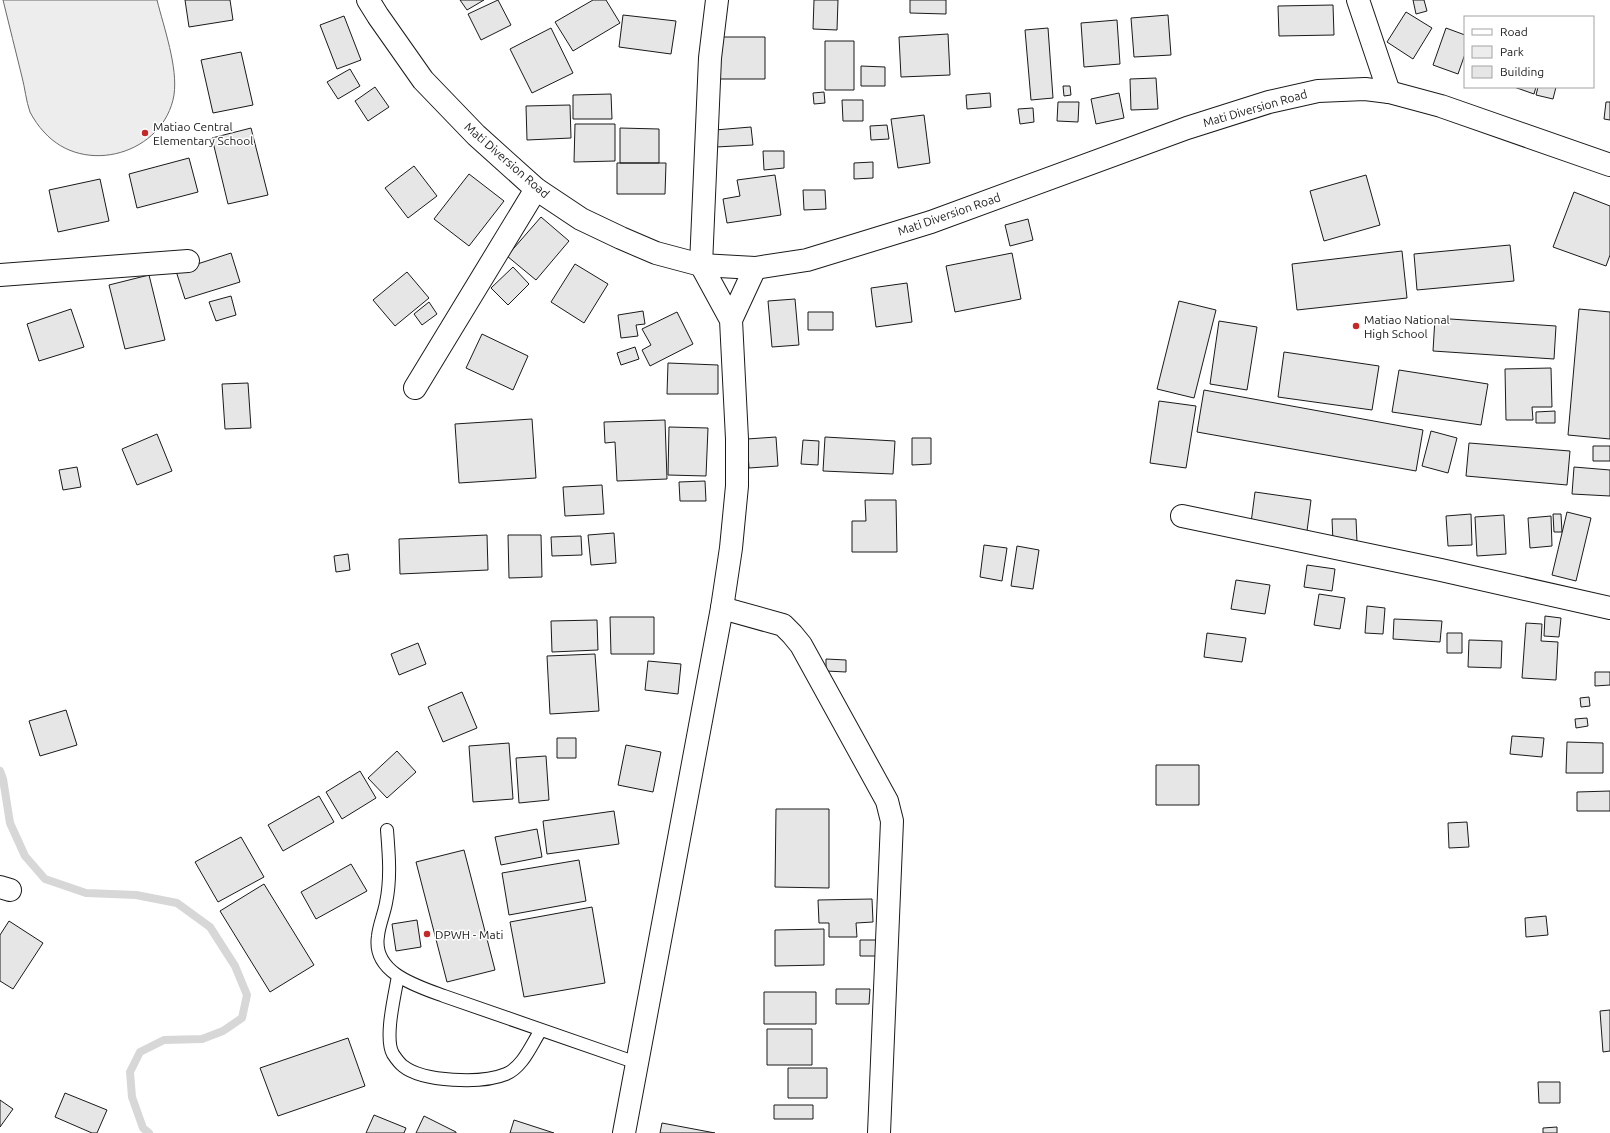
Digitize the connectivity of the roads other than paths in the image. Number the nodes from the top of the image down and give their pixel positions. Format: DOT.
graph roads {
  1 [pos="368,0"];
  2 [pos="717,0"];
  3 [pos="1358,0"];
  4 [pos="1389,92"];
  5 [pos="1610,165"];
  6 [pos="536,189"];
  7 [pos="188,261"];
  8 [pos="701,265"];
  9 [pos="755,268"];
  10 [pos="0,275"];
  11 [pos="731,320"];
  12 [pos="415,388"];
  13 [pos="1182,516"];
  14 [pos="722,608"];
  15 [pos="1610,608"];
  16 [pos="387,830"];
  17 [pos="398,976"];
  18 [pos="541,1030"];
  19 [pos="637,1063"];
  20 [pos="624,1133"];
  21 [pos="879,1133"];
  1 -- 6 [label="main road, Mati Diversion Road"];
  2 -- 8 [label="main road"];
  3 -- 4 [label="main road"];
  4 -- 5 [label="main road, Mati Diversion Road"];
  4 -- 9 [label="main road, Mati Diversion Road"];
  6 -- 8 [label="main road, Mati Diversion Road"];
  6 -- 12 [label="main road"];
  7 -- 10 [label="main road"];
  8 -- 9 [label="main road, Mati Diversion Road"];
  8 -- 11 [label="main road"];
  9 -- 11 [label="main road"];
  11 -- 14 [label="main road"];
  13 -- 15 [label="main road"];
  14 -- 19 [label="main road"];
  14 -- 21 [label="main road"];
  16 -- 17 [label="lane"];
  17 -- 18 [label="lane"];
  17 -- 18 [label="lane"];
  18 -- 19 [label="lane"];
  19 -- 20 [label="main road"];
}
